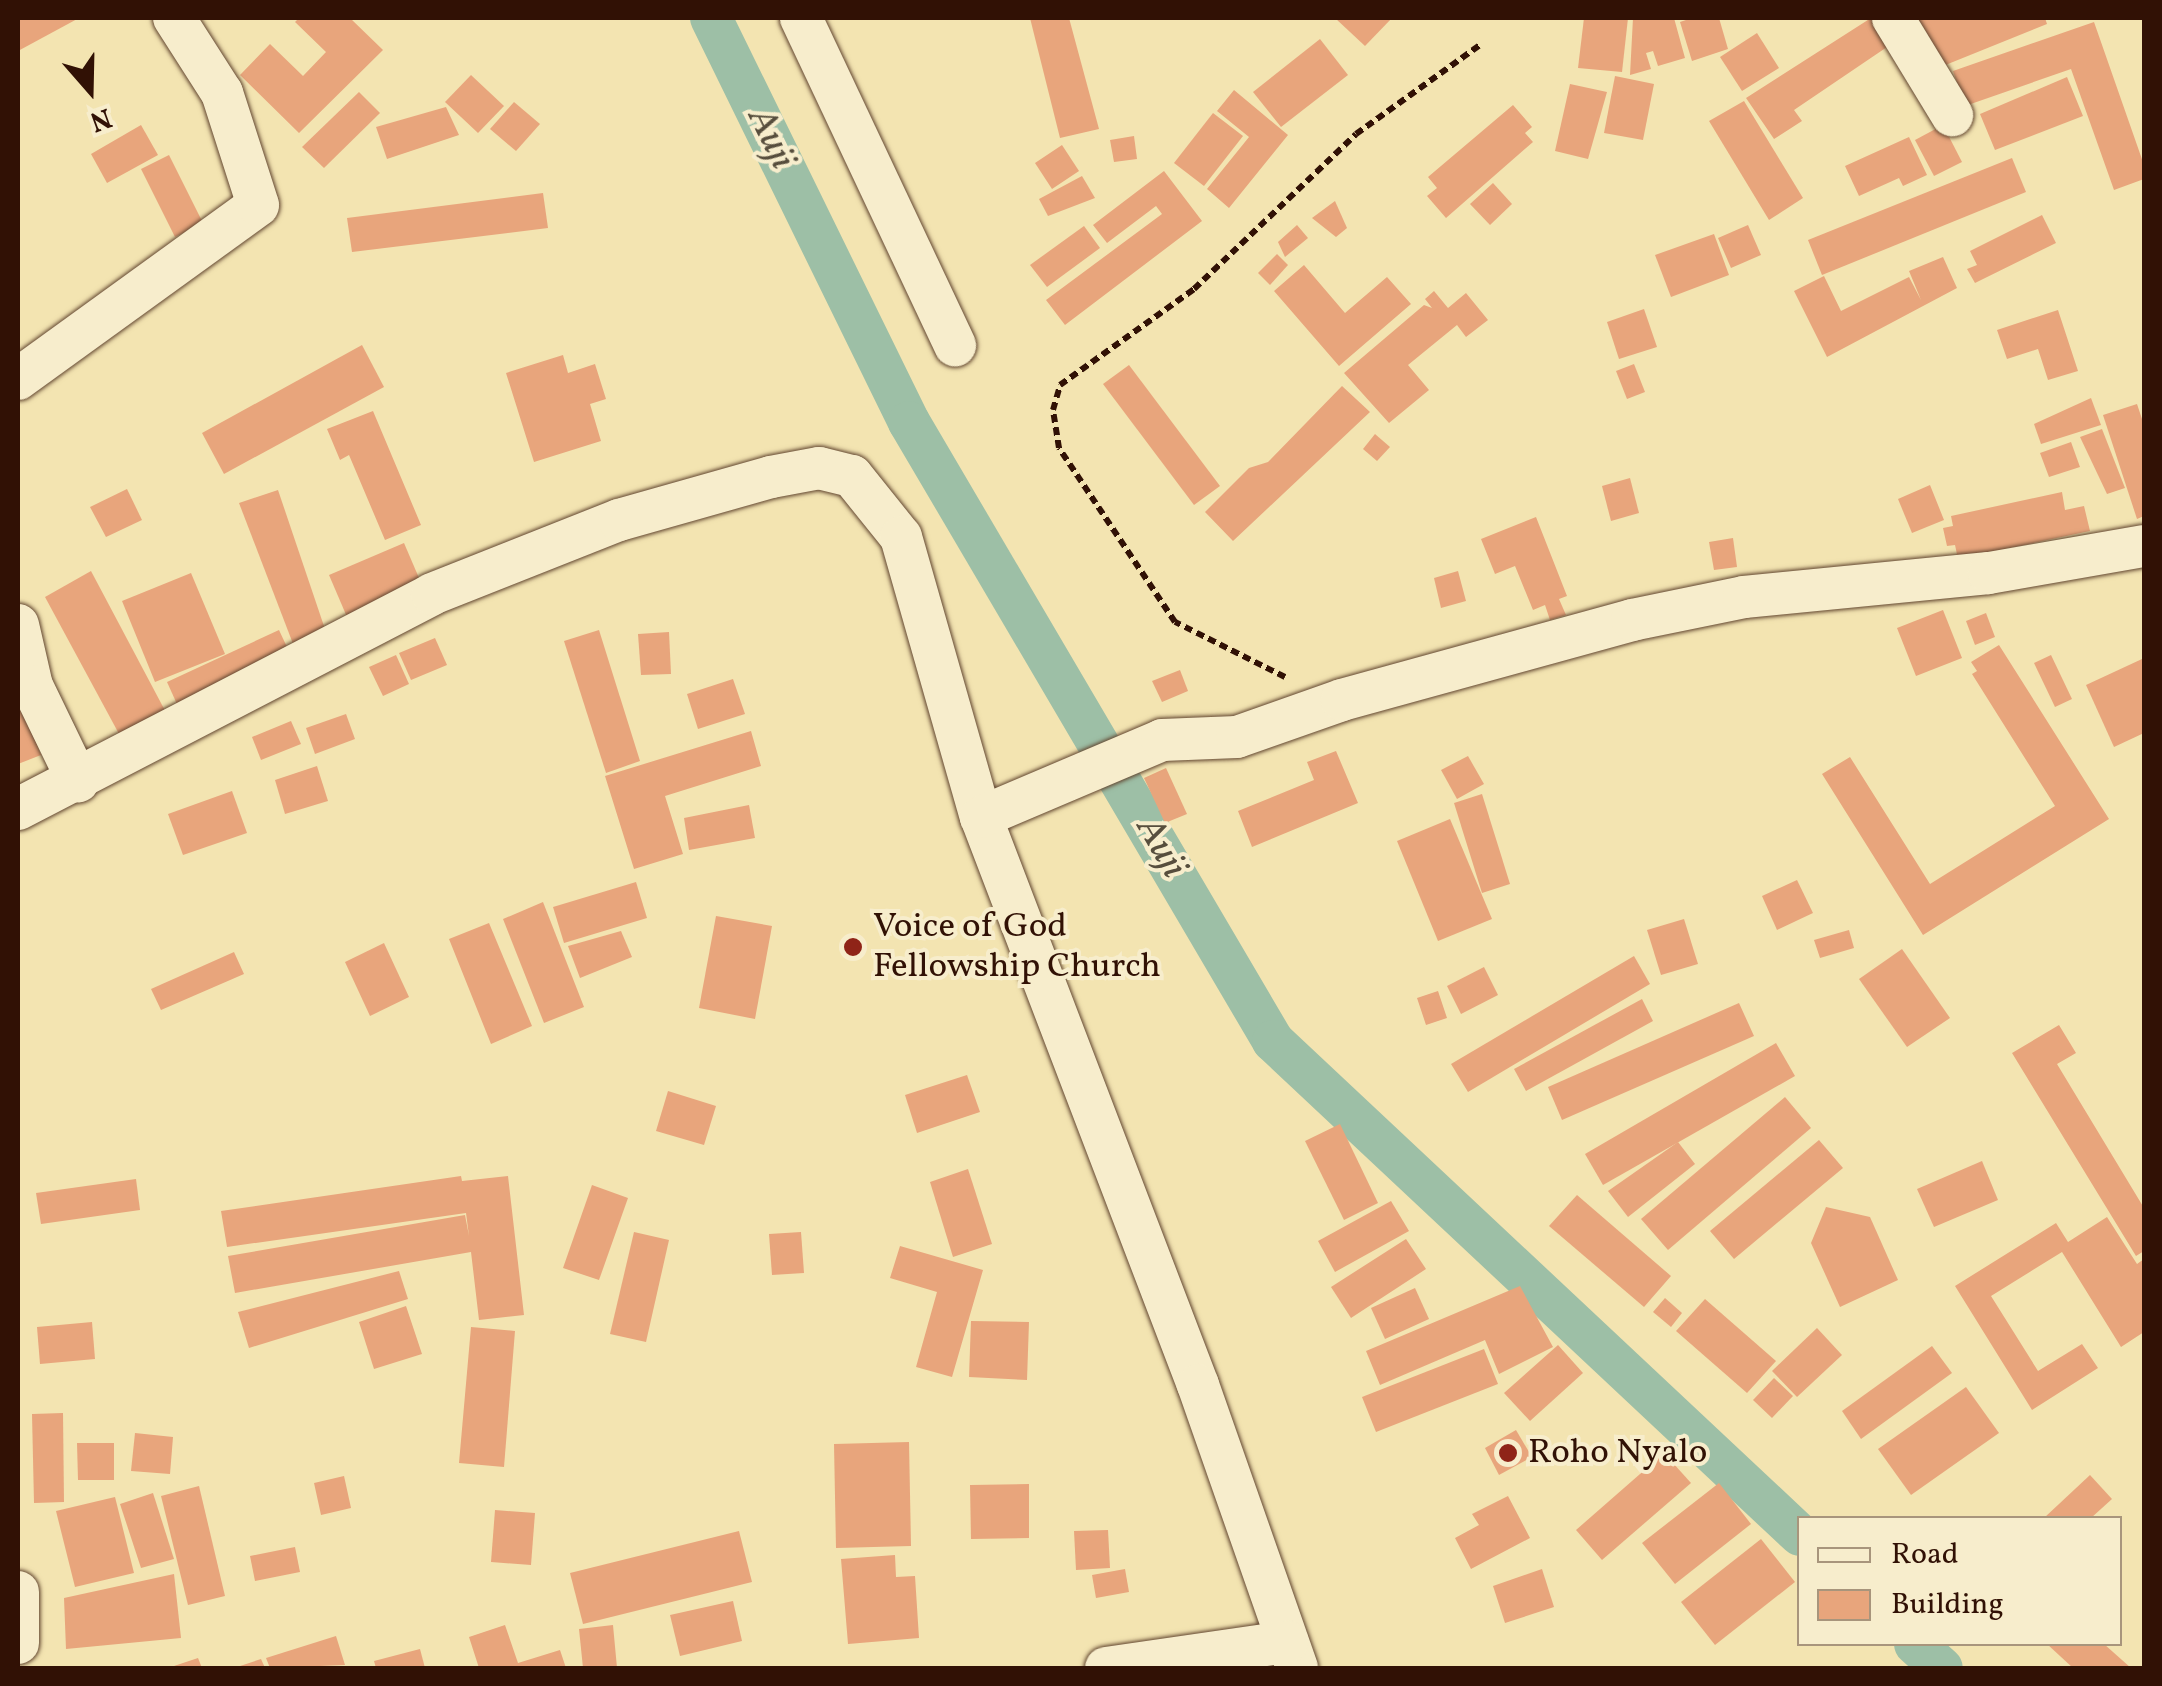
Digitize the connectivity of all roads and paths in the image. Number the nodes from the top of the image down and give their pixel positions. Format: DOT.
graph roads {
  1 [pos="174,18"];
  2 [pos="800,18"];
  3 [pos="1892,18"];
  4 [pos="1480,45"];
  5 [pos="1952,115"];
  6 [pos="955,346"];
  7 [pos="18,379"];
  8 [pos="2144,546"];
  9 [pos="18,625"];
  10 [pos="1342,700"];
  11 [pos="78,780"];
  12 [pos="18,809"];
  13 [pos="981,817"];
  14 [pos="18,1592"];
  15 [pos="18,1643"];
  16 [pos="1292,1655"];
  17 [pos="1106,1668"];
  1 -- 7 [label="street"];
  2 -- 6 [label="street"];
  3 -- 5 [label="street"];
  4 -- 10 [label="path"];
  8 -- 10 [label="street"];
  9 -- 11 [label="street"];
  10 -- 13 [label="street"];
  11 -- 12 [label="street"];
  11 -- 13 [label="street"];
  13 -- 16 [label="street"];
  14 -- 15 [label="street"];
  16 -- 17 [label="street"];
}
